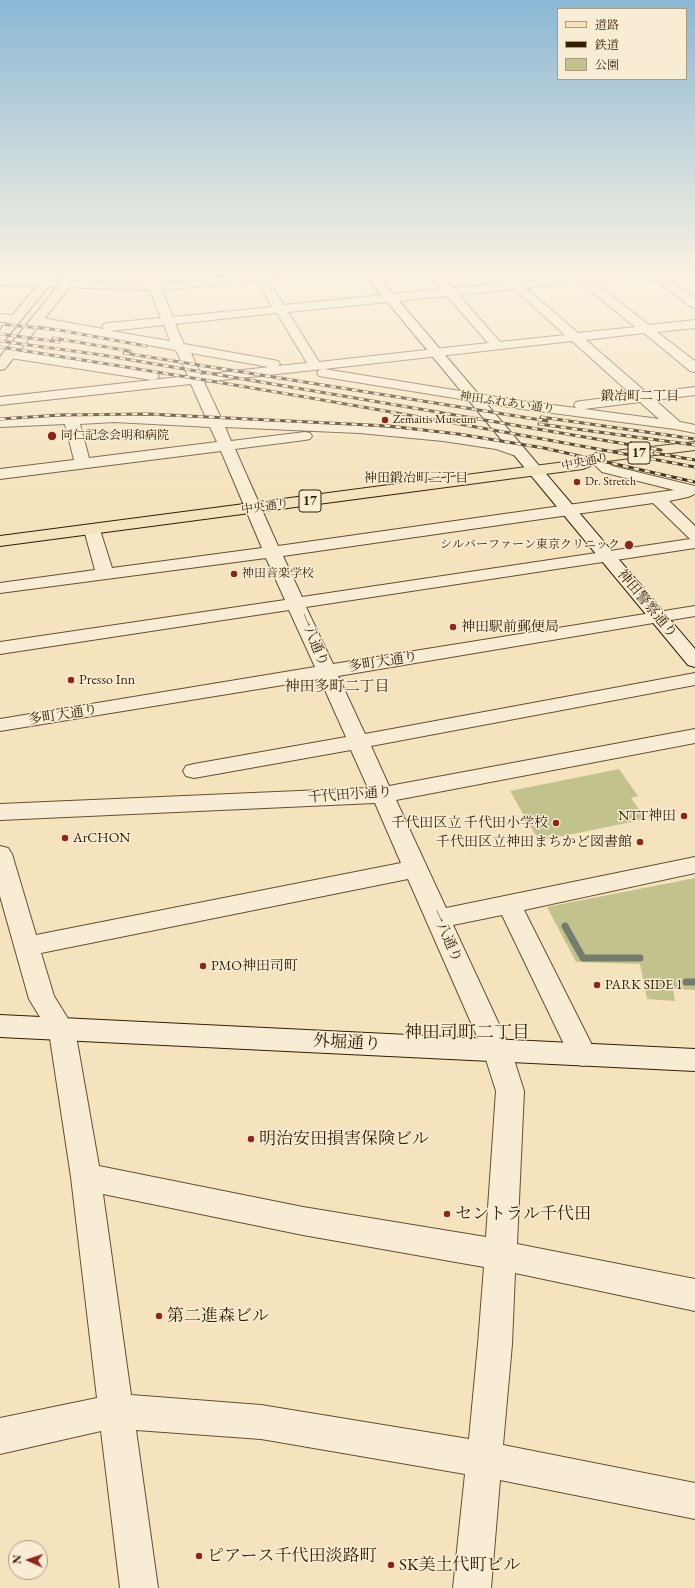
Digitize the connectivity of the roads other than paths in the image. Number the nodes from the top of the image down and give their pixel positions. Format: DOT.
graph roads {
  1 [pos="13,349"];
  2 [pos="182,349"];
  3 [pos="195,349"];
  4 [pos="305,349"];
  5 [pos="433,349"];
  6 [pos="480,349"];
  7 [pos="589,349"];
  8 [pos="671,349"];
  9 [pos="9,354"];
  10 [pos="437,354"];
  11 [pos="0,366"];
  12 [pos="315,366"];
  13 [pos="296,368"];
  14 [pos="695,368"];
  15 [pos="196,379"];
  16 [pos="179,380"];
  17 [pos="695,391"];
  18 [pos="644,397"];
  19 [pos="475,398"];
  20 [pos="0,401"];
  21 [pos="563,411"];
  22 [pos="71,419"];
  23 [pos="215,422"];
  24 [pos="0,423"];
  25 [pos="675,425"];
  26 [pos="359,429"];
  27 [pos="695,429"];
  28 [pos="695,440"];
  29 [pos="226,446"];
  30 [pos="695,446"];
  31 [pos="695,452"];
  32 [pos="527,461"];
  33 [pos="83,464"];
  34 [pos="584,464"];
  35 [pos="603,465"];
  36 [pos="0,474"];
  37 [pos="693,490"];
  38 [pos="657,498"];
  39 [pos="252,503"];
  40 [pos="569,510"];
  41 [pos="92,530"];
  42 [pos="0,531"];
  43 [pos="695,535"];
  44 [pos="37,537"];
  45 [pos="0,540"];
  46 [pos="695,543"];
  47 [pos="0,545"];
  48 [pos="272,552"];
  49 [pos="606,556"];
  50 [pos="105,574"];
  51 [pos="0,588"];
  52 [pos="297,604"];
  53 [pos="695,611"];
  54 [pos="659,617"];
  55 [pos="0,648"];
  56 [pos="695,661"];
  57 [pos="326,671"];
  58 [pos="695,679"];
  59 [pos="0,725"];
  60 [pos="695,736"];
  61 [pos="358,742"];
  62 [pos="194,771"];
  63 [pos="382,795"];
  64 [pos="0,812"];
  65 [pos="0,854"];
  66 [pos="695,865"];
  67 [pos="415,869"];
  68 [pos="509,904"];
  69 [pos="438,919"];
  70 [pos="26,946"];
  71 [pos="0,1026"];
  72 [pos="62,1030"];
  73 [pos="497,1050"];
  74 [pos="583,1054"];
  75 [pos="695,1060"];
  76 [pos="86,1177"];
  77 [pos="502,1256"];
  78 [pos="695,1295"];
  79 [pos="116,1411"];
  80 [pos="0,1436"];
  81 [pos="484,1459"];
  82 [pos="695,1501"];
  83 [pos="139,1588"];
  84 [pos="472,1588"];
  1 -- 9 [label="main road"];
  2 -- 15 [label="street, 一八通り"];
  3 -- 13 [label="street, 神田ふれあい通り"];
  4 -- 12 [label="street"];
  5 -- 10 [label="street, 神田警察通り"];
  6 -- 10 [label="street"];
  7 -- 18 [label="street"];
  8 -- 14 [label="street"];
  9 -- 11 [label="main road"];
  9 -- 16 [label="street"];
  10 -- 12 [label="street"];
  10 -- 19 [label="street, 神田警察通り"];
  12 -- 13 [label="street"];
  13 -- 15 [label="street"];
  13 -- 19 [label="street, 神田ふれあい通り"];
  15 -- 16 [label="street"];
  15 -- 23 [label="street, 一八通り"];
  16 -- 20 [label="street"];
  17 -- 18 [label="street"];
  18 -- 21 [label="street"];
  18 -- 25 [label="street"];
  19 -- 21 [label="street, 神田ふれあい通り"];
  19 -- 32 [label="street, 神田警察通り"];
  21 -- 25 [label="street, 神田ふれあい通り"];
  22 -- 23 [label="street"];
  22 -- 24 [label="street"];
  22 -- 33 [label="street"];
  23 -- 26 [label="street"];
  23 -- 29 [label="street, 一八通り"];
  25 -- 27 [label="street, 神田ふれあい通り"];
  26 -- 29 [label="street"];
  26 -- 32 [label="street"];
  28 -- 32 [label="main road, 中央通り / 17"];
  29 -- 33 [label="street"];
  29 -- 39 [label="street, 一八通り"];
  30 -- 34 [label="main road, 中央通り / 17"];
  31 -- 35 [label="main road"];
  32 -- 34 [label="main road, 中央通り / 17"];
  32 -- 39 [label="main road, 中央通り / 17"];
  32 -- 40 [label="street, 神田警察通り"];
  33 -- 36 [label="street"];
  34 -- 35 [label="main road"];
  35 -- 37 [label="street"];
  37 -- 38 [label="street"];
  38 -- 40 [label="street"];
  38 -- 43 [label="street"];
  39 -- 41 [label="main road, 中央通り / 17"];
  39 -- 42 [label="main road, 中央通り / 17"];
  39 -- 48 [label="street, 一八通り"];
  40 -- 48 [label="street"];
  40 -- 49 [label="street, 神田警察通り"];
  41 -- 44 [label="main road, 中央通り / 17"];
  41 -- 50 [label="street"];
  44 -- 45 [label="main road, 中央通り / 17"];
  44 -- 47 [label="street"];
  46 -- 49 [label="street"];
  48 -- 50 [label="street"];
  48 -- 52 [label="street, 一八通り"];
  49 -- 52 [label="street"];
  49 -- 54 [label="street, 神田警察通り"];
  50 -- 51 [label="street"];
  52 -- 55 [label="street"];
  52 -- 57 [label="street, 一八通り"];
  53 -- 54 [label="street, 多町大通り"];
  54 -- 56 [label="street, 神田警察通り"];
  54 -- 57 [label="street, 多町大通り"];
  57 -- 59 [label="street, 多町大通り"];
  57 -- 61 [label="street, 一八通り"];
  58 -- 61 [label="street"];
  60 -- 63 [label="street, 千代田小通り"];
  61 -- 62 [label="street"];
  61 -- 63 [label="street, 一八通り"];
  63 -- 64 [label="street, 千代田小通り"];
  63 -- 67 [label="street, 一八通り"];
  65 -- 70 [label="street"];
  66 -- 68 [label="street"];
  67 -- 69 [label="street, 一八通り"];
  67 -- 70 [label="street"];
  68 -- 69 [label="street"];
  68 -- 74 [label="street"];
  69 -- 73 [label="street, 一八通り"];
  70 -- 72 [label="street"];
  71 -- 72 [label="street, 外堀通り"];
  72 -- 73 [label="street, 外堀通り"];
  72 -- 76 [label="street"];
  73 -- 74 [label="street, 外堀通り"];
  73 -- 77 [label="street, 一八通り"];
  74 -- 75 [label="street, 外堀通り"];
  76 -- 77 [label="street"];
  76 -- 79 [label="street"];
  77 -- 78 [label="street"];
  77 -- 81 [label="street, 一八通り"];
  79 -- 80 [label="street"];
  79 -- 81 [label="street"];
  79 -- 83 [label="street"];
  81 -- 82 [label="street"];
  81 -- 84 [label="street, 一八通り"];
}
